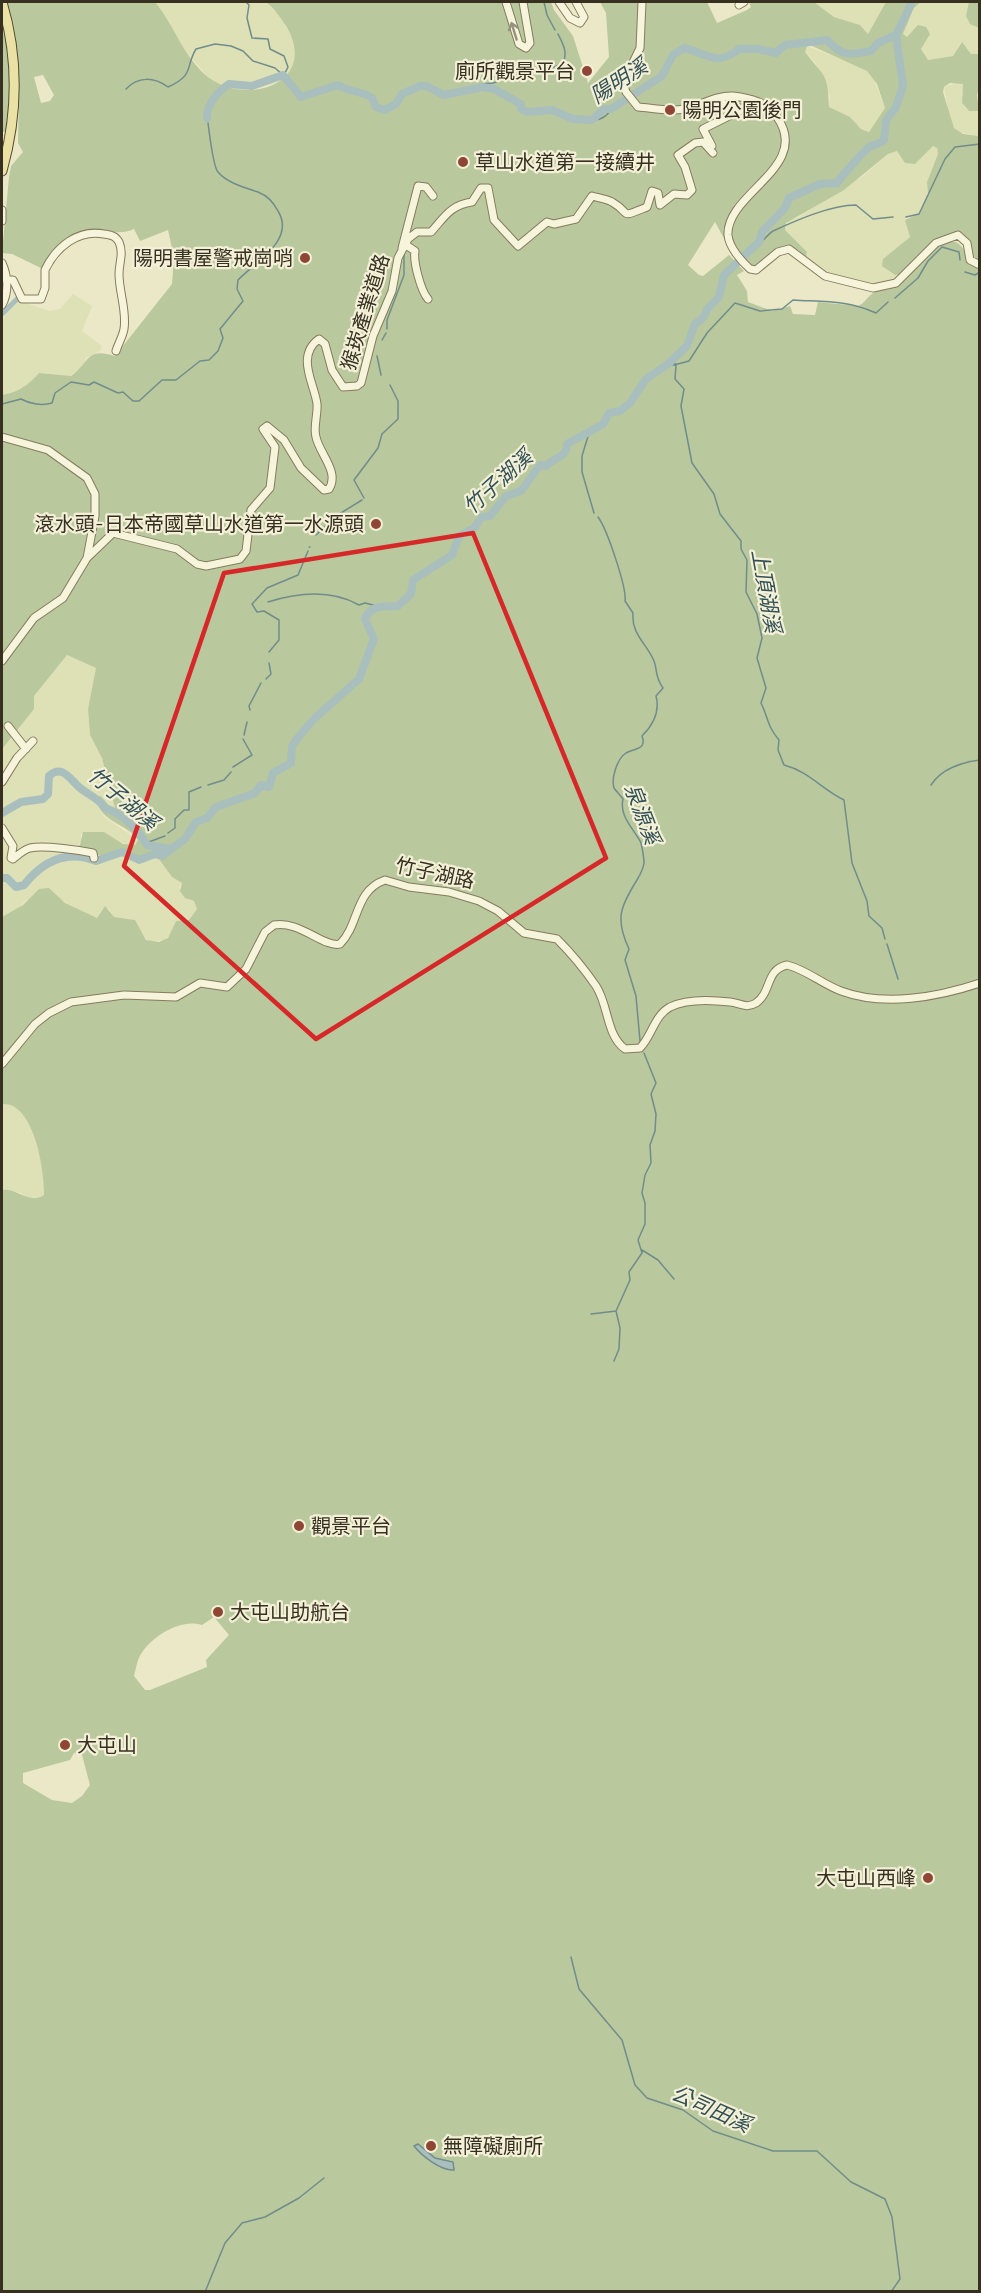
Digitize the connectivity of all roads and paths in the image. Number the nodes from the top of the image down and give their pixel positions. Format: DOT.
graph roads {
  1 [pos="2,2"];
  2 [pos="506,2"];
  3 [pos="523,2"];
  4 [pos="559,2"];
  5 [pos="576,2"];
  6 [pos="642,2"];
  7 [pos="712,100"];
  8 [pos="2,171"];
  9 [pos="433,196"];
  10 [pos="2,210"];
  11 [pos="2,222"];
  12 [pos="404,246"];
  13 [pos="2,263"];
  14 [pos="980,266"];
  15 [pos="7,280"];
  16 [pos="428,299"];
  17 [pos="2,305"];
  18 [pos="116,351"];
  19 [pos="2,437"];
  20 [pos="87,558"];
  21 [pos="2,661"];
  22 [pos="8,726"];
  23 [pos="33,741"];
  24 [pos="26,749"];
  25 [pos="2,782"];
  26 [pos="2,828"];
  27 [pos="94,858"];
  28 [pos="980,983"];
  29 [pos="2,1064"];
  1 -- 8 [label="main road"];
  3 -- 2 [label="street, one-way"];
  4 -- 5 [label="street"];
  6 -- 7 [label="street"];
  7 -- 12 [label="street, 猴崁產業道路"];
  7 -- 14 [label="street"];
  9 -- 12 [label="street"];
  10 -- 11 [label="street"];
  12 -- 16 [label="street"];
  12 -- 20 [label="street, 猴崁產業道路"];
  13 -- 15 [label="street"];
  15 -- 17 [label="street"];
  15 -- 18 [label="street"];
  19 -- 20 [label="street"];
  20 -- 21 [label="street"];
  22 -- 24 [label="street"];
  23 -- 24 [label="street"];
  24 -- 25 [label="street"];
  26 -- 27 [label="street"];
  28 -- 29 [label="street, 竹子湖路"];
}
